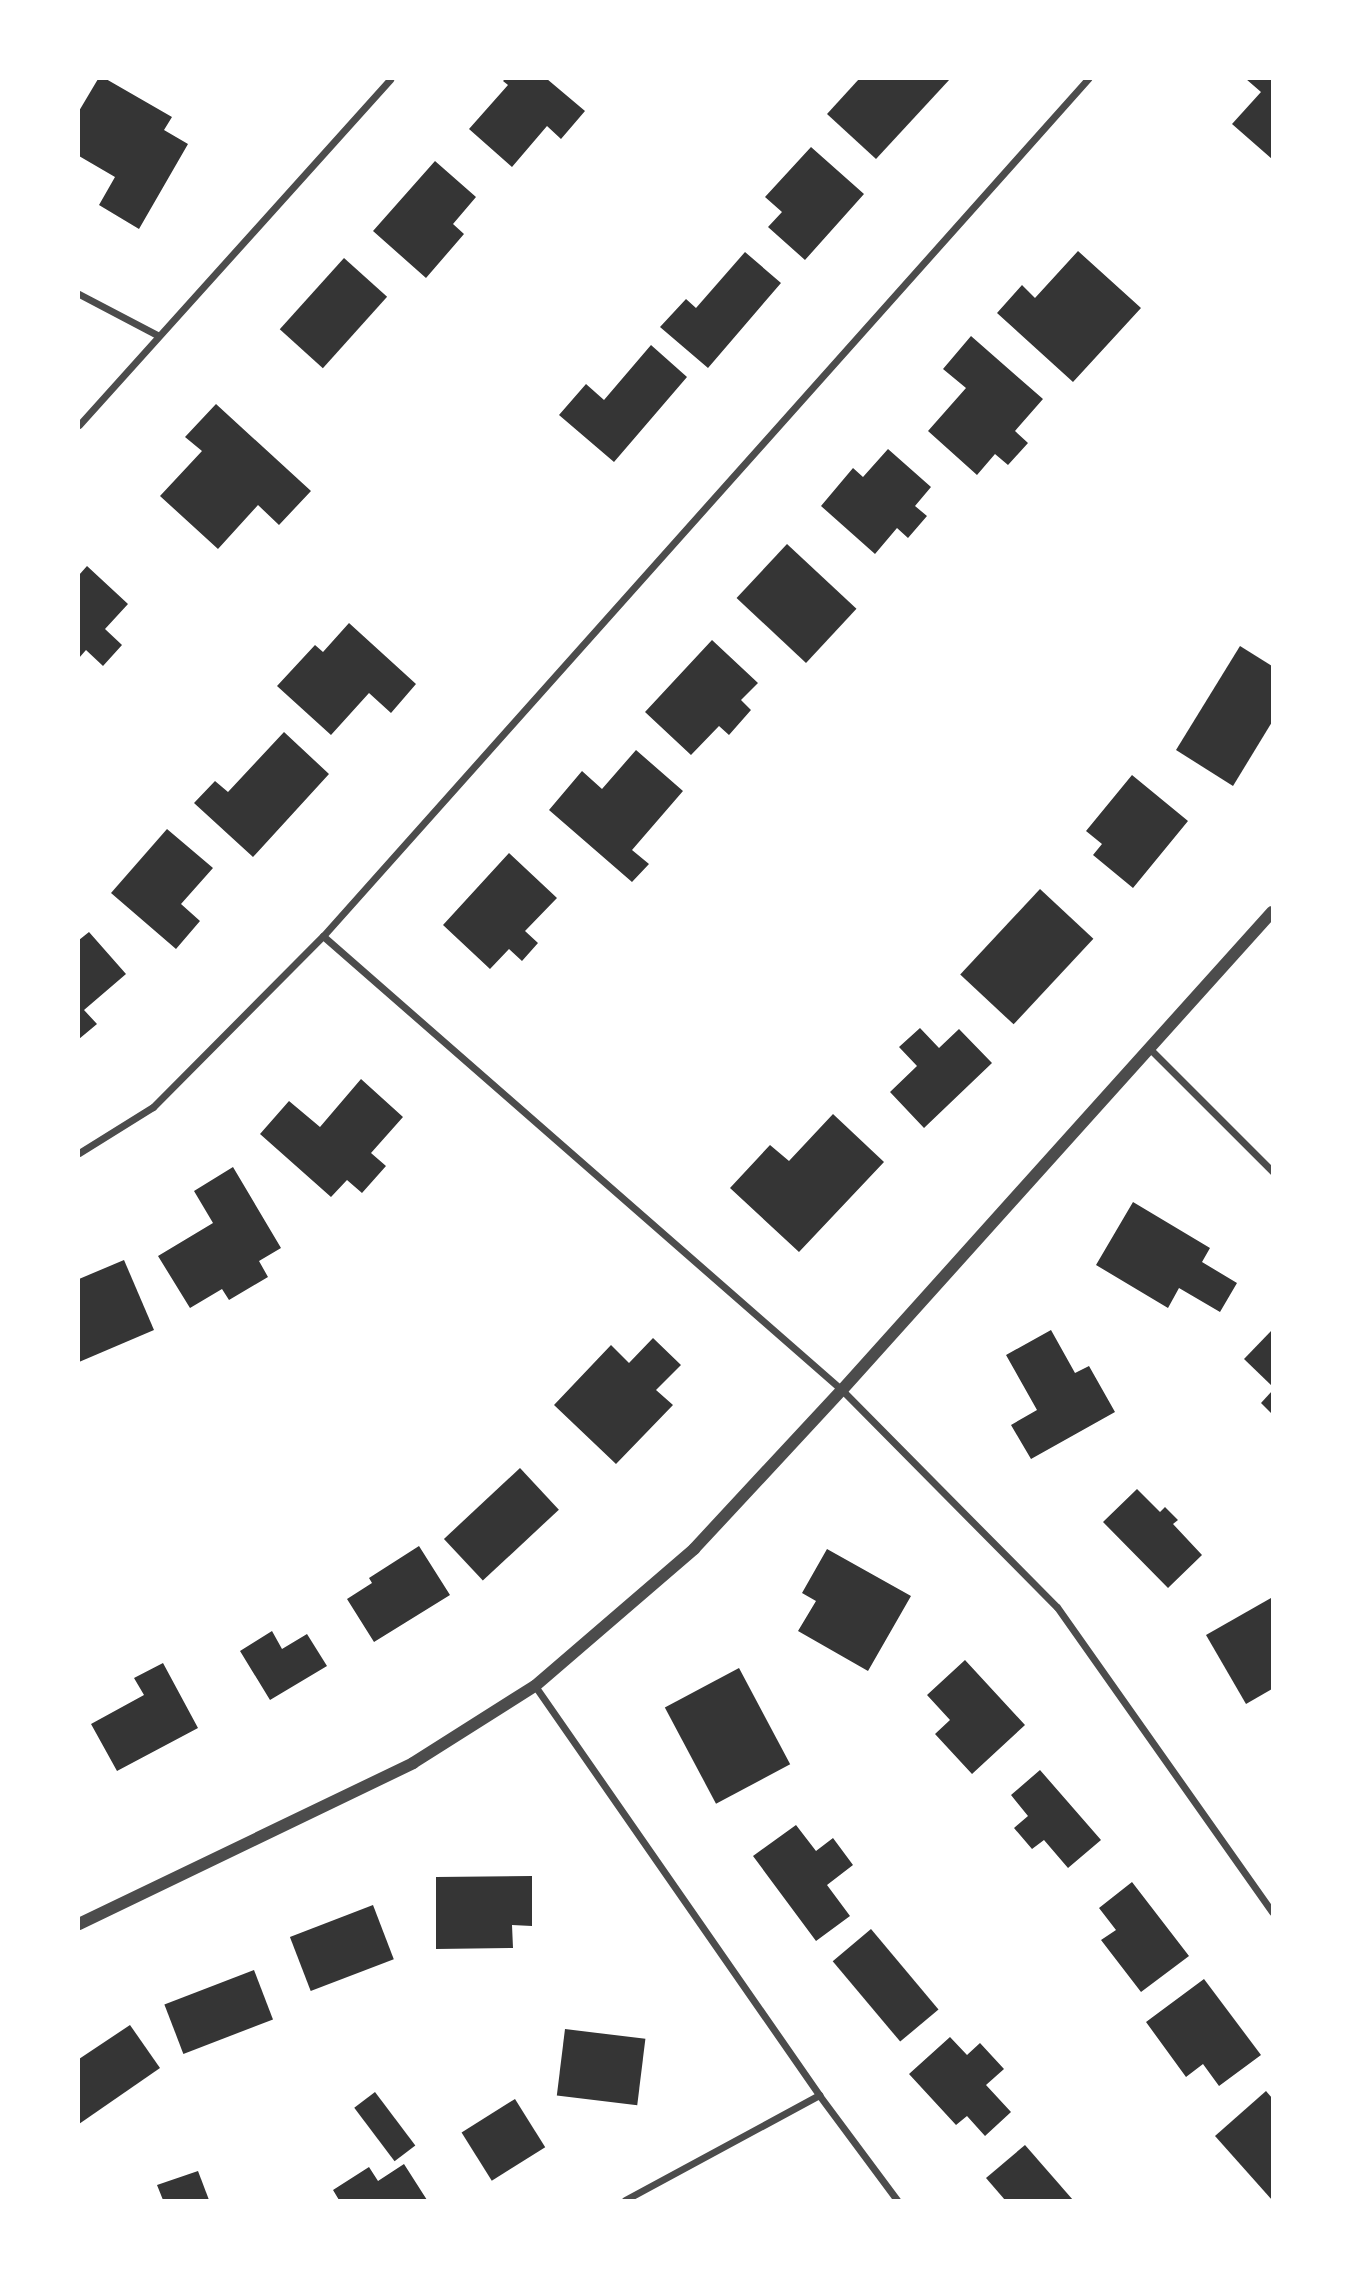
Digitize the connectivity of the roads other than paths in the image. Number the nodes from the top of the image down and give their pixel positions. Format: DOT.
graph roads {
  1 [pos="390,79"];
  2 [pos="1088,79"];
  3 [pos="79,295"];
  4 [pos="158,335"];
  5 [pos="79,425"];
  6 [pos="1272,912"];
  7 [pos="323,936"];
  8 [pos="1150,1049"];
  9 [pos="79,1153"];
  10 [pos="1272,1171"];
  11 [pos="842,1390"];
  12 [pos="535,1686"];
  13 [pos="1272,1912"];
  14 [pos="79,1924"];
  15 [pos="819,2095"];
  16 [pos="625,2200"];
  17 [pos="897,2200"];
  1 -- 4 [label="street"];
  2 -- 7 [label="street"];
  3 -- 4 [label="street"];
  4 -- 5 [label="street"];
  6 -- 8 [label="street"];
  7 -- 9 [label="street"];
  7 -- 11 [label="street"];
  8 -- 10 [label="street"];
  8 -- 11 [label="street"];
  11 -- 12 [label="street"];
  11 -- 13 [label="street"];
  12 -- 14 [label="street"];
  12 -- 15 [label="street"];
  15 -- 16 [label="street"];
  15 -- 17 [label="street"];
}
